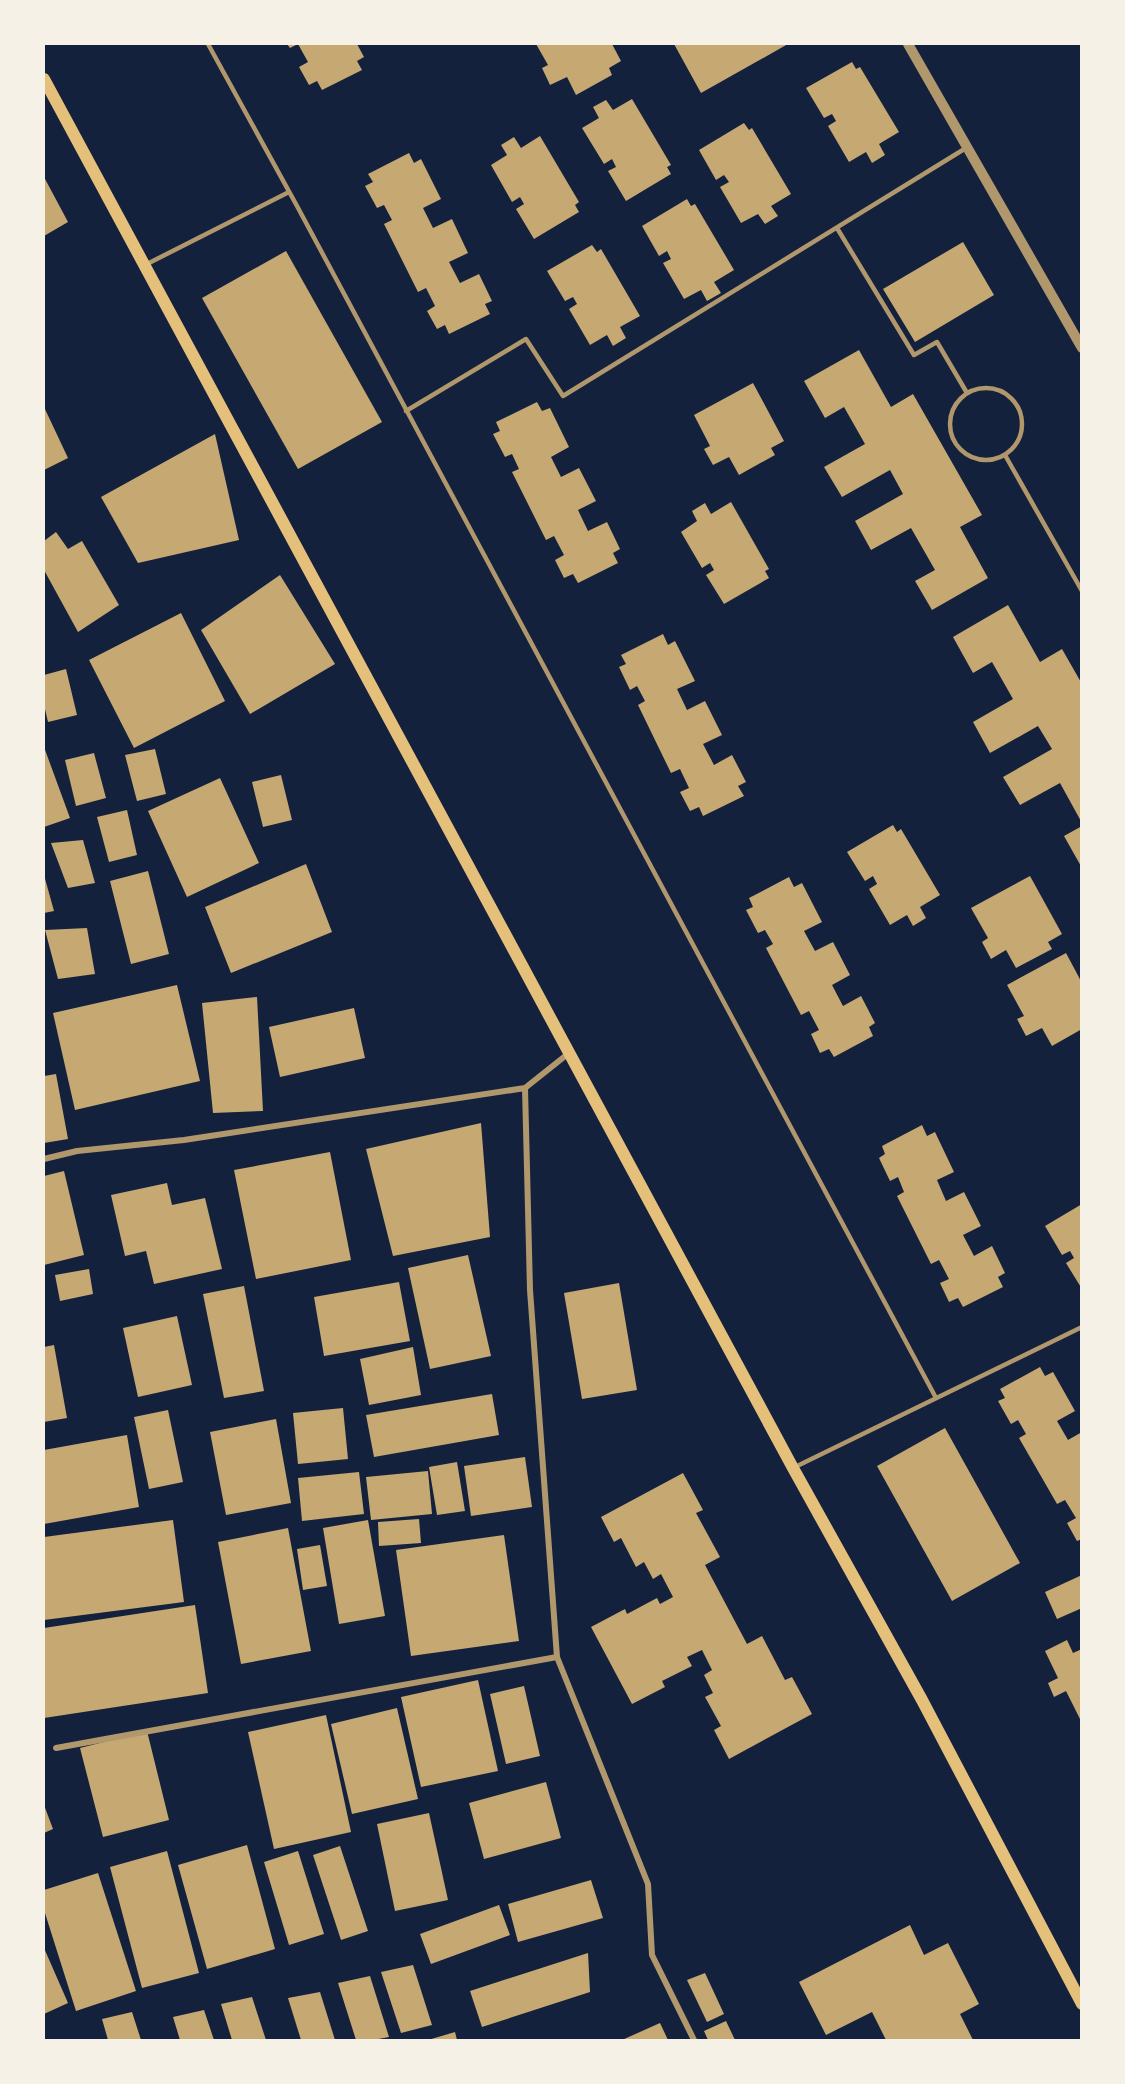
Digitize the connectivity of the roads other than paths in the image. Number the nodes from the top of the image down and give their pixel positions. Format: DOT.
graph roads {
  1 [pos="208,44"];
  2 [pos="908,44"];
  3 [pos="44,79"];
  4 [pos="968,147"];
  5 [pos="289,192"];
  6 [pos="837,228"];
  7 [pos="144,266"];
  8 [pos="1082,348"];
  9 [pos="967,393"];
  10 [pos="406,411"];
  11 [pos="1005,455"];
  12 [pos="1082,591"];
  13 [pos="569,1053"];
  14 [pos="525,1088"];
  15 [pos="44,1159"];
  16 [pos="1082,1327"];
  17 [pos="936,1398"];
  18 [pos="793,1468"];
  19 [pos="557,1656"];
  20 [pos="56,1748"];
  21 [pos="1082,2004"];
  22 [pos="694,2040"];
  1 -- 5 [label="lane"];
  2 -- 4 [label="street"];
  3 -- 7 [label="main road"];
  4 -- 6 [label="lane"];
  4 -- 8 [label="street"];
  5 -- 7 [label="lane"];
  5 -- 10 [label="lane"];
  6 -- 9 [label="lane"];
  6 -- 10 [label="lane"];
  7 -- 13 [label="main road"];
  9 -- 11 [label="lane"];
  9 -- 11 [label="lane"];
  10 -- 17 [label="lane"];
  11 -- 12 [label="lane"];
  13 -- 14 [label="street"];
  13 -- 18 [label="main road"];
  14 -- 15 [label="street"];
  14 -- 19 [label="street"];
  16 -- 17 [label="lane"];
  17 -- 18 [label="lane"];
  18 -- 21 [label="main road"];
  19 -- 20 [label="street"];
  19 -- 22 [label="street"];
}
